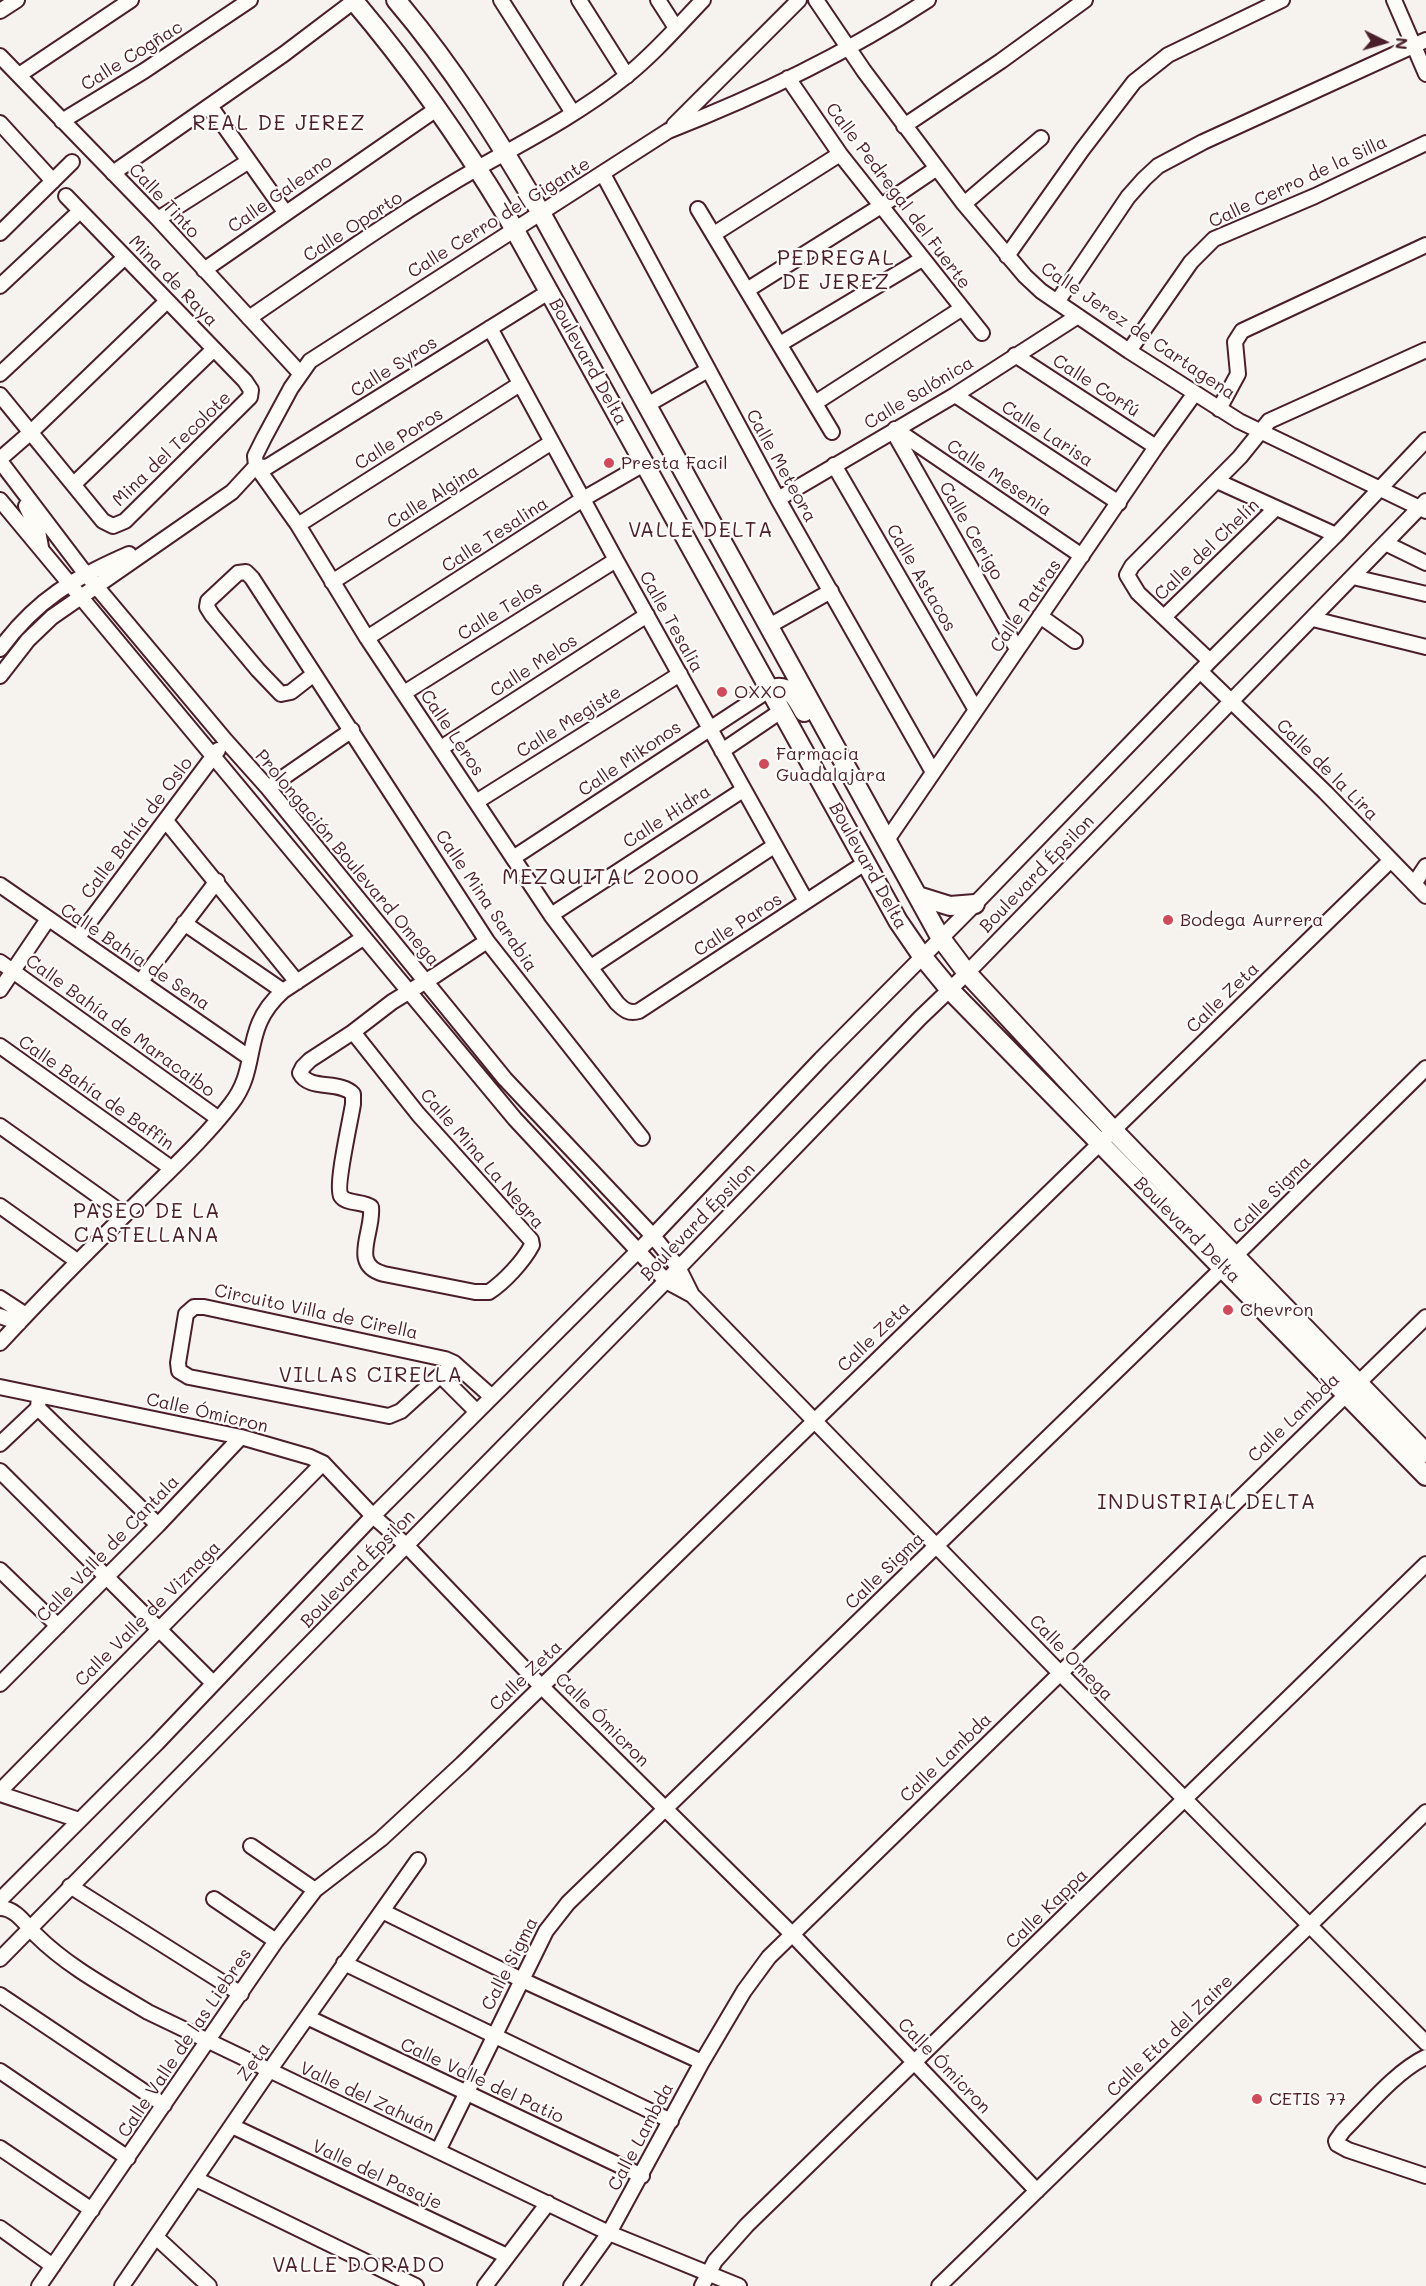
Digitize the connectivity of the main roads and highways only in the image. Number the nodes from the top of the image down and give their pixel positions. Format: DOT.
graph roads {
  1 [pos="396,0"];
  2 [pos="353,1"];
  3 [pos="769,690"];
  4 [pos="840,758"];
  5 [pos="918,896"];
  6 [pos="975,904"];
  7 [pos="1106,1136"];
  8 [pos="1352,1388"];
  9 [pos="1426,1453"];
  10 [pos="1426,1476"];
  1 -- 4 [label="main road, Boulevard Delta"];
  2 -- 3 [label="main road, Boulevard Delta"];
  3 -- 4 [label="main road"];
  3 -- 7 [label="main road, Boulevard Delta"];
  4 -- 5 [label="main road, Boulevard Delta"];
  5 -- 6 [label="main road"];
  5 -- 7 [label="main road, Boulevard Delta"];
  7 -- 8 [label="main road, Boulevard Delta"];
  8 -- 9 [label="main road, Boulevard Delta"];
  8 -- 10 [label="main road, Boulevard Delta"];
}
